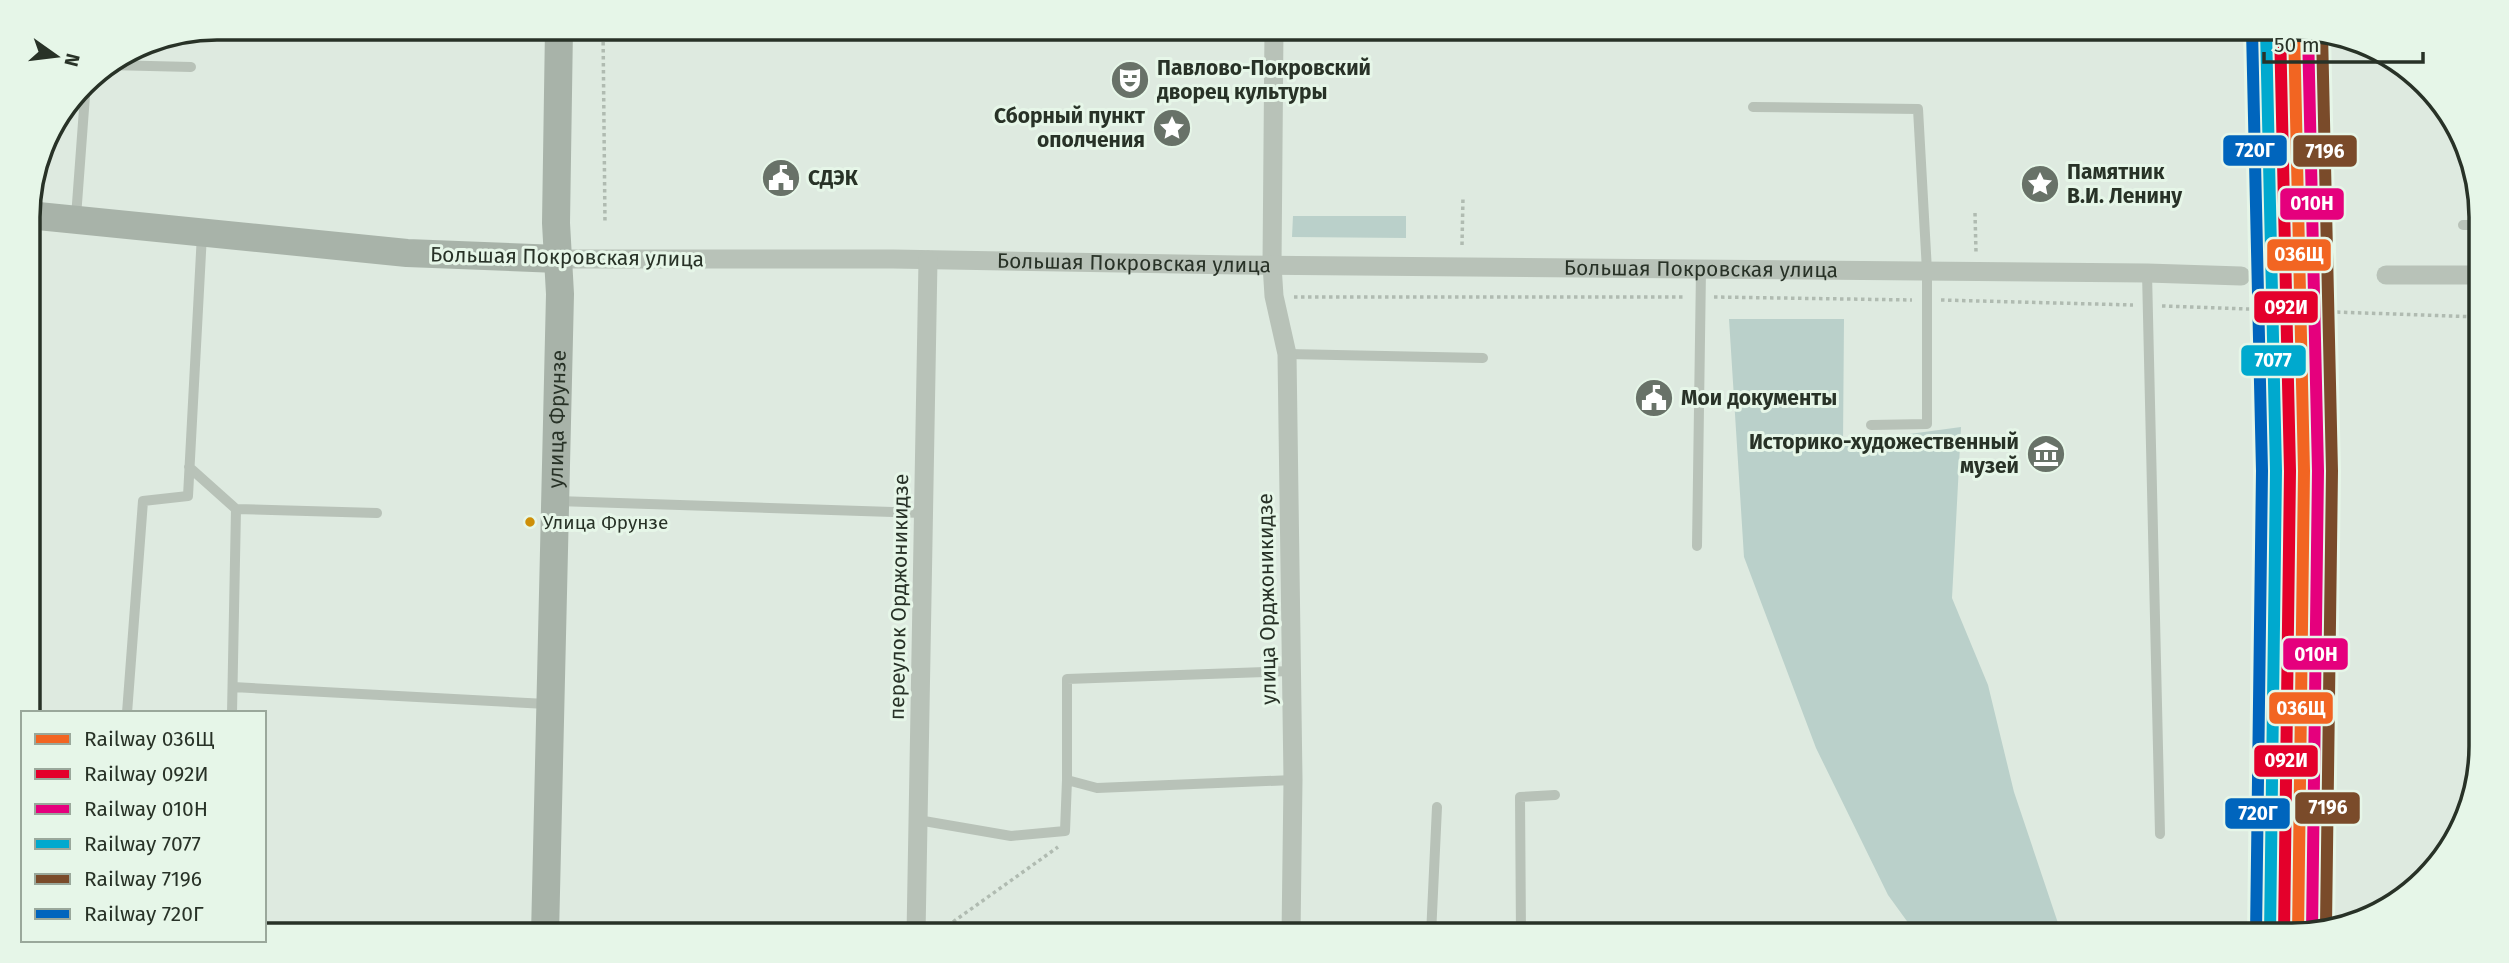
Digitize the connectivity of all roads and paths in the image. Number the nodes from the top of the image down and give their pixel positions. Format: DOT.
graph roads {
  1 [pos="559,40"];
  2 [pos="603,40"];
  3 [pos="1274,40"];
  4 [pos="126,65"];
  5 [pos="191,67"];
  6 [pos="85,100"];
  7 [pos="1753,107"];
  8 [pos="1464,197"];
  9 [pos="1975,212"];
  10 [pos="41,217"];
  11 [pos="75,221"];
  12 [pos="605,224"];
  13 [pos="2463,225"];
  14 [pos="2469,225"];
  15 [pos="202,233"];
  16 [pos="1462,245"];
  17 [pos="1976,254"];
  18 [pos="558,259"];
  19 [pos="928,260"];
  20 [pos="1272,265"];
  21 [pos="1710,270"];
  22 [pos="1927,271"];
  23 [pos="2147,274"];
  24 [pos="2386,275"];
  25 [pos="2469,275"];
  26 [pos="2241,276"];
  27 [pos="1288,296"];
  28 [pos="1700,297"];
  29 [pos="1784,298"];
  30 [pos="1287,354"];
  31 [pos="1483,358"];
  32 [pos="1871,425"];
  33 [pos="190,467"];
  34 [pos="556,501"];
  35 [pos="236,509"];
  36 [pos="377,513"];
  37 [pos="923,513"];
  38 [pos="1697,546"];
  39 [pos="1290,671"];
  40 [pos="233,687"];
  41 [pos="550,704"];
  42 [pos="127,711"];
  43 [pos="232,711"];
  44 [pos="1067,780"];
  45 [pos="1293,780"];
  46 [pos="1555,795"];
  47 [pos="1437,807"];
  48 [pos="918,820"];
  49 [pos="1065,831"];
  50 [pos="2160,834"];
  51 [pos="1291,922"];
  52 [pos="1432,922"];
  53 [pos="1521,922"];
  54 [pos="545,923"];
  55 [pos="916,923"];
  56 [pos="952,923"];
  1 -- 18 [label="main road, улица Фрунзе"];
  2 -- 12 [label="path"];
  3 -- 20 [label="street, улица Орджоникидзе"];
  4 -- 5 [label="lane"];
  6 -- 11 [label="lane"];
  7 -- 22 [label="lane"];
  8 -- 16 [label="path"];
  9 -- 17 [label="path"];
  10 -- 11 [label="main road, Большая Покровская улица"];
  11 -- 15 [label="main road, Большая Покровская улица"];
  13 -- 14 [label="lane"];
  15 -- 18 [label="main road, Большая Покровская улица"];
  15 -- 33 [label="lane"];
  18 -- 19 [label="street, Большая Покровская улица"];
  18 -- 34 [label="main road, улица Фрунзе"];
  19 -- 20 [label="street, Большая Покровская улица"];
  19 -- 37 [label="street, переулок Орджоникидзе"];
  20 -- 21 [label="street, Большая Покровская улица"];
  20 -- 30 [label="street, улица Орджоникидзе"];
  21 -- 22 [label="street, Большая Покровская улица"];
  21 -- 28 [label="lane"];
  22 -- 23 [label="street, Большая Покровская улица"];
  22 -- 32 [label="lane"];
  23 -- 26 [label="street, Большая Покровская улица"];
  23 -- 50 [label="lane"];
  24 -- 25 [label="street"];
  27 -- 28 [label="path"];
  28 -- 29 [label="path"];
  28 -- 38 [label="lane"];
  30 -- 31 [label="lane"];
  30 -- 39 [label="street, улица Орджоникидзе"];
  33 -- 35 [label="lane"];
  33 -- 42 [label="lane"];
  34 -- 37 [label="lane"];
  34 -- 41 [label="main road, улица Фрунзе"];
  35 -- 36 [label="lane"];
  35 -- 40 [label="lane"];
  37 -- 48 [label="street, переулок Орджоникидзе"];
  39 -- 44 [label="lane"];
  39 -- 45 [label="street, улица Орджоникидзе"];
  40 -- 41 [label="lane"];
  40 -- 43 [label="lane"];
  41 -- 54 [label="main road, улица Фрунзе"];
  44 -- 45 [label="lane"];
  44 -- 49 [label="lane"];
  45 -- 51 [label="street, улица Орджоникидзе"];
  46 -- 53 [label="lane"];
  47 -- 52 [label="lane"];
  48 -- 49 [label="lane"];
  48 -- 55 [label="street, переулок Орджоникидзе"];
  49 -- 56 [label="path"];
}
